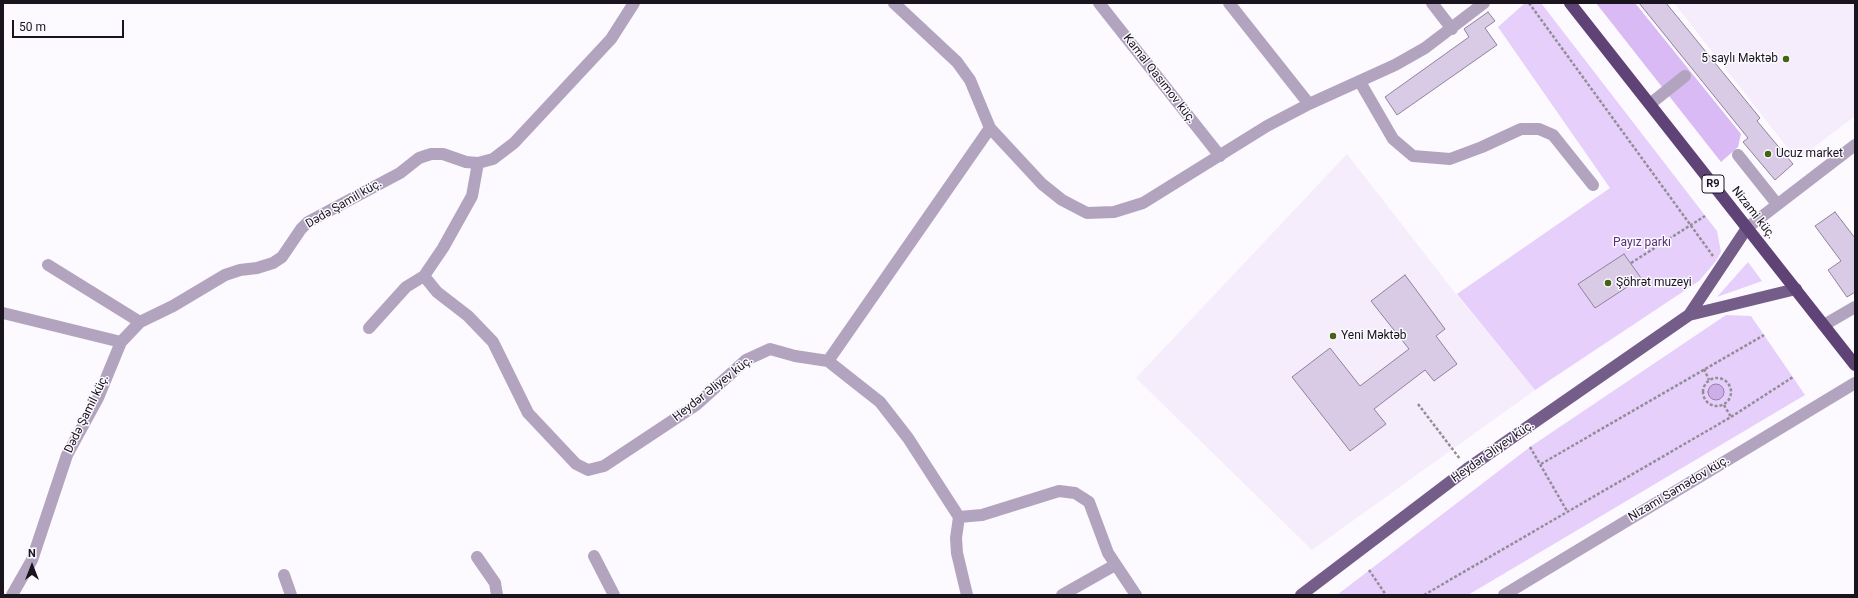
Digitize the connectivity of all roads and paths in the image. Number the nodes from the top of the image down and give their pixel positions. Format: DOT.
graph roads {
  1 [pos="634,3"];
  2 [pos="894,3"];
  3 [pos="1099,3"];
  4 [pos="1229,3"];
  5 [pos="1432,3"];
  6 [pos="1484,3"];
  7 [pos="1529,3"];
  8 [pos="1570,3"];
  9 [pos="1452,29"];
  10 [pos="1685,76"];
  11 [pos="1360,82"];
  12 [pos="1309,104"];
  13 [pos="1650,104"];
  14 [pos="990,128"];
  15 [pos="1855,145"];
  16 [pos="1738,155"];
  17 [pos="1220,156"];
  18 [pos="478,163"];
  19 [pos="1593,185"];
  20 [pos="1778,204"];
  21 [pos="1705,216"];
  22 [pos="1691,225"];
  23 [pos="1747,228"];
  24 [pos="1716,261"];
  25 [pos="1631,263"];
  26 [pos="48,265"];
  27 [pos="424,276"];
  28 [pos="1796,289"];
  29 [pos="1855,307"];
  30 [pos="3,313"];
  31 [pos="1689,315"];
  32 [pos="140,322"];
  33 [pos="1824,325"];
  34 [pos="369,328"];
  35 [pos="1764,335"];
  36 [pos="121,342"];
  37 [pos="828,361"];
  38 [pos="1855,365"];
  39 [pos="1704,369"];
  40 [pos="1793,377"];
  41 [pos="1710,380"];
  42 [pos="1855,383"];
  43 [pos="1418,404"];
  44 [pos="1724,405"];
  45 [pos="1731,417"];
  46 [pos="1530,447"];
  47 [pos="1540,464"];
  48 [pos="1467,469"];
  49 [pos="1567,511"];
  50 [pos="959,517"];
  51 [pos="594,556"];
  52 [pos="477,557"];
  53 [pos="1115,565"];
  54 [pos="1369,570"];
  55 [pos="284,575"];
  56 [pos="12,595"];
  57 [pos="291,595"];
  58 [pos="497,595"];
  59 [pos="614,595"];
  60 [pos="967,595"];
  61 [pos="1062,595"];
  62 [pos="1136,595"];
  63 [pos="1301,595"];
  64 [pos="1386,595"];
  65 [pos="1424,595"];
  66 [pos="1504,595"];
  1 -- 18 [label="street"];
  2 -- 14 [label="street"];
  3 -- 17 [label="street, Kamal Qasımov küç."];
  4 -- 12 [label="street"];
  5 -- 9 [label="street"];
  6 -- 9 [label="street"];
  7 -- 22 [label="path"];
  8 -- 13 [label="highway, Nizami küç. / R9"];
  9 -- 11 [label="street"];
  10 -- 13 [label="street"];
  11 -- 12 [label="street"];
  11 -- 19 [label="street"];
  12 -- 17 [label="street"];
  13 -- 23 [label="highway, Nizami küç. / R9"];
  14 -- 17 [label="street"];
  14 -- 37 [label="street"];
  15 -- 20 [label="street"];
  16 -- 20 [label="street"];
  18 -- 27 [label="street"];
  18 -- 32 [label="street, Dədə Şamil küç."];
  20 -- 23 [label="street"];
  21 -- 22 [label="path"];
  22 -- 24 [label="path"];
  22 -- 25 [label="path"];
  23 -- 28 [label="highway, Nizami küç. / R9"];
  23 -- 31 [label="main road"];
  26 -- 32 [label="street"];
  27 -- 34 [label="street"];
  27 -- 37 [label="street, Heydər Əliyev küç."];
  28 -- 31 [label="main road"];
  28 -- 33 [label="highway, Nizami küç. / R9"];
  29 -- 33 [label="street"];
  30 -- 36 [label="street"];
  31 -- 48 [label="main road, Heydər Əliyev küç."];
  32 -- 36 [label="street, Dədə Şamil küç."];
  33 -- 38 [label="highway, Nizami küç. / R9"];
  35 -- 39 [label="path"];
  36 -- 56 [label="street, Dədə Şamil küç."];
  37 -- 50 [label="street, Heydər Əliyev küç."];
  39 -- 41 [label="path"];
  39 -- 47 [label="path"];
  40 -- 45 [label="path"];
  41 -- 44 [label="path"];
  41 -- 44 [label="path"];
  42 -- 66 [label="street, Nizami Səmədov küç."];
  43 -- 48 [label="path"];
  44 -- 45 [label="path"];
  45 -- 49 [label="path"];
  46 -- 47 [label="path"];
  47 -- 49 [label="path"];
  48 -- 63 [label="main road, Heydər Əliyev küç."];
  49 -- 65 [label="path"];
  50 -- 53 [label="street"];
  50 -- 60 [label="street"];
  51 -- 59 [label="street"];
  52 -- 58 [label="street"];
  53 -- 61 [label="street"];
  53 -- 62 [label="street"];
  54 -- 64 [label="path"];
  55 -- 57 [label="street"];
}
